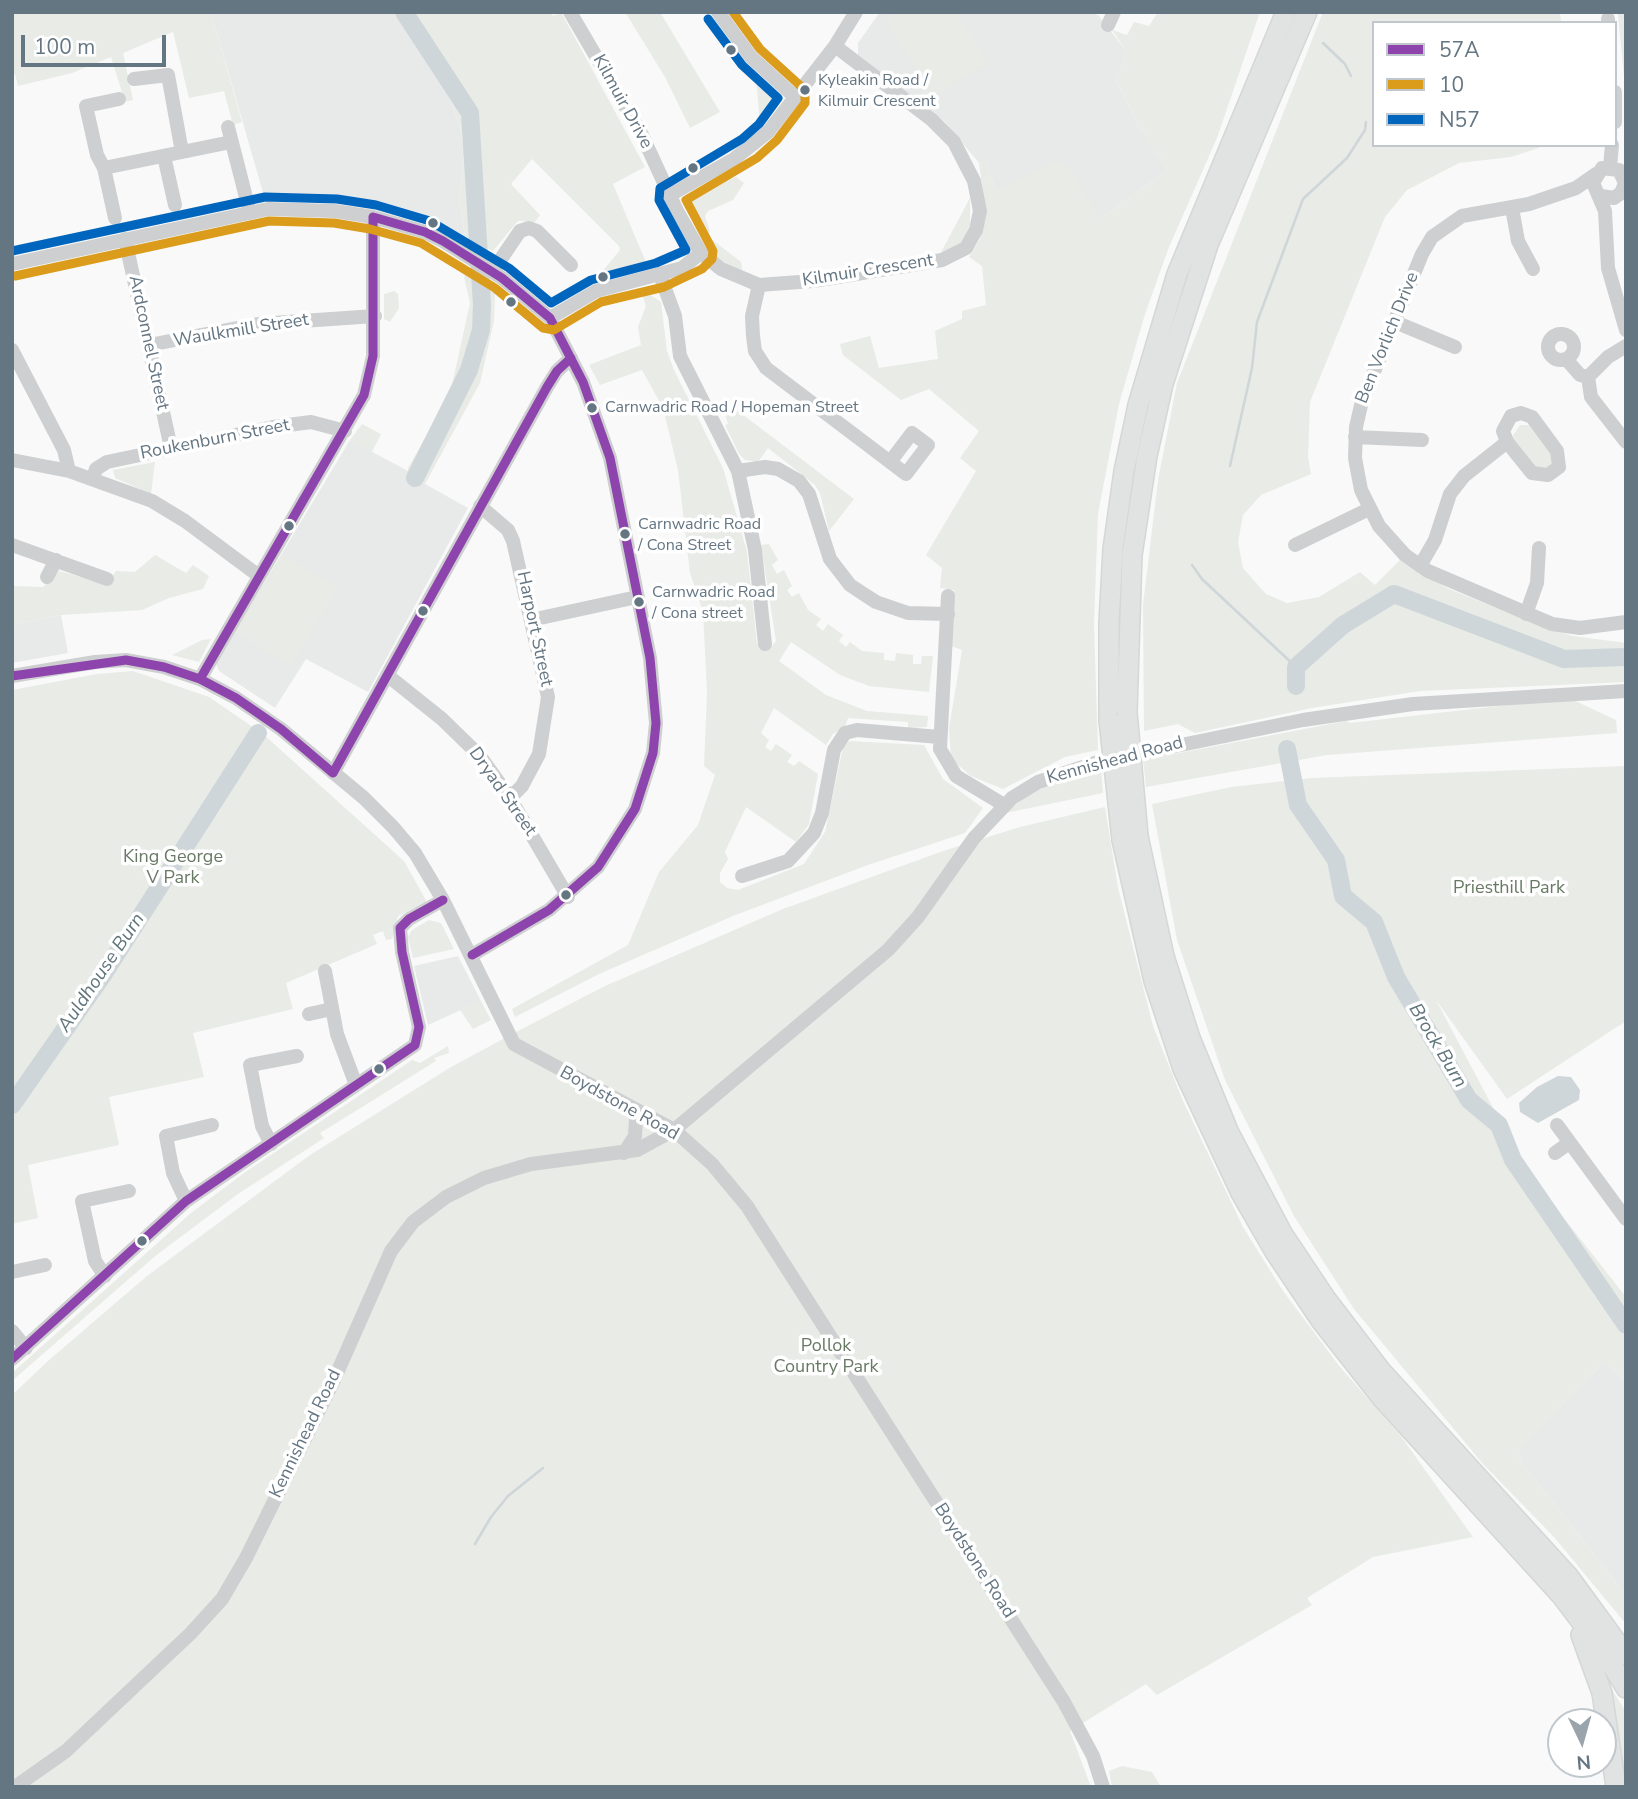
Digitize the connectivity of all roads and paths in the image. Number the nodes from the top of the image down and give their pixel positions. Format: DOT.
graph roads {
  1 [pos="570,12"];
  2 [pos="718,12"];
  3 [pos="856,12"];
  4 [pos="1276,12"];
  5 [pos="1286,12"];
  6 [pos="1307,12"];
  7 [pos="835,46"];
  8 [pos="134,79"];
  9 [pos="1256,90"];
  10 [pos="795,97"];
  11 [pos="119,99"];
  12 [pos="228,127"];
  13 [pos="231,142"];
  14 [pos="1611,147"];
  15 [pos="182,152"];
  16 [pos="164,156"];
  17 [pos="104,168"];
  18 [pos="1603,170"];
  19 [pos="1576,188"];
  20 [pos="1599,194"];
  21 [pos="670,195"];
  22 [pos="1618,196"];
  23 [pos="175,205"];
  24 [pos="1512,208"];
  25 [pos="250,213"];
  26 [pos="373,217"];
  27 [pos="116,218"];
  28 [pos="1607,226"];
  29 [pos="125,239"];
  30 [pos="701,253"];
  31 [pos="568,256"];
  32 [pos="12,264"];
  33 [pos="1533,269"];
  34 [pos="497,275"];
  35 [pos="660,275"];
  36 [pos="759,285"];
  37 [pos="375,316"];
  38 [pos="550,318"];
  39 [pos="1395,322"];
  40 [pos="1626,330"];
  41 [pos="149,345"];
  42 [pos="1626,346"];
  43 [pos="1455,347"];
  44 [pos="12,350"];
  45 [pos="571,359"];
  46 [pos="1566,359"];
  47 [pos="1588,377"];
  48 [pos="345,431"];
  49 [pos="1355,437"];
  50 [pos="1422,440"];
  51 [pos="1507,442"];
  52 [pos="1626,442"];
  53 [pos="171,448"];
  54 [pos="12,460"];
  55 [pos="890,462"];
  56 [pos="69,471"];
  57 [pos="738,471"];
  58 [pos="93,478"];
  59 [pos="480,506"];
  60 [pos="1368,509"];
  61 [pos="12,545"];
  62 [pos="1295,545"];
  63 [pos="1539,548"];
  64 [pos="56,560"];
  65 [pos="1420,566"];
  66 [pos="259,576"];
  67 [pos="47,577"];
  68 [pos="107,579"];
  69 [pos="948,596"];
  70 [pos="637,597"];
  71 [pos="948,614"];
  72 [pos="1526,614"];
  73 [pos="531,620"];
  74 [pos="1626,622"];
  75 [pos="765,644"];
  76 [pos="387,675"];
  77 [pos="12,676"];
  78 [pos="200,679"];
  79 [pos="1626,691"];
  80 [pos="1118,716"];
  81 [pos="939,737"];
  82 [pos="333,773"];
  83 [pos="510,798"];
  84 [pos="1004,805"];
  85 [pos="742,876"];
  86 [pos="568,897"];
  87 [pos="443,900"];
  88 [pos="472,954"];
  89 [pos="325,971"];
  90 [pos="332,1009"];
  91 [pos="309,1014"];
  92 [pos="297,1056"];
  93 [pos="356,1085"];
  94 [pos="632,1108"];
  95 [pos="212,1125"];
  96 [pos="1557,1125"];
  97 [pos="674,1130"];
  98 [pos="1569,1143"];
  99 [pos="271,1144"];
  100 [pos="624,1153"];
  101 [pos="1555,1153"];
  102 [pos="129,1191"];
  103 [pos="186,1201"];
  104 [pos="1626,1219"];
  105 [pos="45,1265"];
  106 [pos="12,1272"];
  107 [pos="105,1276"];
  108 [pos="12,1331"];
  109 [pos="26,1348"];
  110 [pos="12,1359"];
  111 [pos="1565,1586"];
  112 [pos="1626,1639"];
  113 [pos="1626,1655"];
  114 [pos="1626,1688"];
  115 [pos="15,1787"];
  116 [pos="1103,1787"];
  117 [pos="1616,1787"];
  1 -- 21 [label="street, Kilmuir Drive"];
  2 -- 10 [label="street"];
  3 -- 7 [label="street"];
  4 -- 9 [label="highway"];
  5 -- 9 [label="highway"];
  6 -- 80 [label="highway"];
  7 -- 10 [label="street"];
  7 -- 36 [label="street, Kilmuir Crescent"];
  8 -- 15 [label="street"];
  9 -- 80 [label="highway"];
  10 -- 21 [label="street"];
  11 -- 17 [label="street"];
  12 -- 13 [label="street"];
  13 -- 15 [label="street"];
  13 -- 25 [label="street"];
  14 -- 18 [label="street"];
  15 -- 16 [label="street"];
  16 -- 17 [label="street"];
  16 -- 23 [label="street"];
  17 -- 27 [label="street"];
  18 -- 19 [label="street, Ben Vorlich Drive"];
  18 -- 20 [label="street"];
  18 -- 22 [label="street"];
  19 -- 20 [label="street, Ben Vorlich Drive"];
  19 -- 24 [label="street, Ben Vorlich Drive"];
  20 -- 22 [label="street"];
  20 -- 28 [label="street"];
  21 -- 30 [label="street, Kilmuir Crescent"];
  22 -- 28 [label="street"];
  24 -- 33 [label="street"];
  24 -- 39 [label="street, Ben Vorlich Drive"];
  25 -- 26 [label="street"];
  25 -- 29 [label="street"];
  26 -- 34 [label="street"];
  26 -- 37 [label="street"];
  28 -- 40 [label="street"];
  29 -- 32 [label="street"];
  29 -- 41 [label="street, Ardconnel Street"];
  30 -- 35 [label="street"];
  30 -- 36 [label="street, Kilmuir Crescent"];
  31 -- 34 [label="street"];
  34 -- 38 [label="street"];
  35 -- 38 [label="street"];
  35 -- 57 [label="street"];
  36 -- 55 [label="street"];
  37 -- 41 [label="street, Waulkmill Street"];
  37 -- 48 [label="street"];
  38 -- 45 [label="street"];
  39 -- 43 [label="street"];
  39 -- 49 [label="street, Ben Vorlich Drive"];
  41 -- 53 [label="street, Ardconnel Street"];
  42 -- 47 [label="street"];
  44 -- 56 [label="street"];
  45 -- 59 [label="street"];
  45 -- 70 [label="street"];
  46 -- 47 [label="street"];
  47 -- 52 [label="street"];
  48 -- 53 [label="street, Roukenburn Street"];
  48 -- 66 [label="street"];
  49 -- 50 [label="street"];
  49 -- 60 [label="street, Ben Vorlich Drive"];
  51 -- 51 [label="street"];
  51 -- 65 [label="street"];
  53 -- 58 [label="street, Roukenburn Street"];
  54 -- 56 [label="street"];
  56 -- 58 [label="street"];
  57 -- 71 [label="street"];
  57 -- 75 [label="street"];
  58 -- 66 [label="street"];
  59 -- 73 [label="street, Harport Street"];
  59 -- 76 [label="street"];
  60 -- 62 [label="street"];
  60 -- 65 [label="street, Ben Vorlich Drive"];
  61 -- 64 [label="street"];
  63 -- 72 [label="street"];
  64 -- 67 [label="street"];
  64 -- 68 [label="street"];
  65 -- 72 [label="street, Ben Vorlich Drive"];
  66 -- 78 [label="street"];
  69 -- 71 [label="street"];
  70 -- 73 [label="street"];
  70 -- 86 [label="street"];
  71 -- 81 [label="street"];
  72 -- 74 [label="street, Ben Vorlich Drive"];
  73 -- 83 [label="street, Harport Street"];
  76 -- 82 [label="street"];
  76 -- 83 [label="street, Dryad Street"];
  77 -- 78 [label="street, Boydstone Road"];
  78 -- 82 [label="street, Boydstone Road"];
  79 -- 84 [label="street, Kennishead Road"];
  80 -- 111 [label="highway, bridge"];
  81 -- 84 [label="street"];
  81 -- 85 [label="street"];
  82 -- 87 [label="street, Boydstone Road"];
  83 -- 86 [label="street, Dryad Street"];
  84 -- 97 [label="street, Kennishead Road"];
  86 -- 88 [label="street"];
  87 -- 88 [label="street, Boydstone Road"];
  87 -- 93 [label="street"];
  88 -- 94 [label="street, Boydstone Road"];
  89 -- 90 [label="street"];
  90 -- 91 [label="street"];
  90 -- 93 [label="street"];
  92 -- 99 [label="street"];
  93 -- 99 [label="street"];
  94 -- 97 [label="street, Boydstone Road"];
  94 -- 100 [label="street"];
  95 -- 103 [label="street"];
  96 -- 98 [label="street"];
  97 -- 100 [label="street, Kennishead Road"];
  97 -- 116 [label="street, Boydstone Road"];
  98 -- 101 [label="street"];
  98 -- 104 [label="street"];
  99 -- 103 [label="street"];
  100 -- 115 [label="street, Kennishead Road"];
  102 -- 107 [label="street"];
  103 -- 107 [label="street"];
  105 -- 106 [label="street"];
  107 -- 109 [label="street"];
  108 -- 109 [label="street"];
  109 -- 110 [label="street"];
  111 -- 112 [label="highway"];
  111 -- 113 [label="highway"];
  111 -- 114 [label="highway"];
  111 -- 117 [label="highway"];
}
